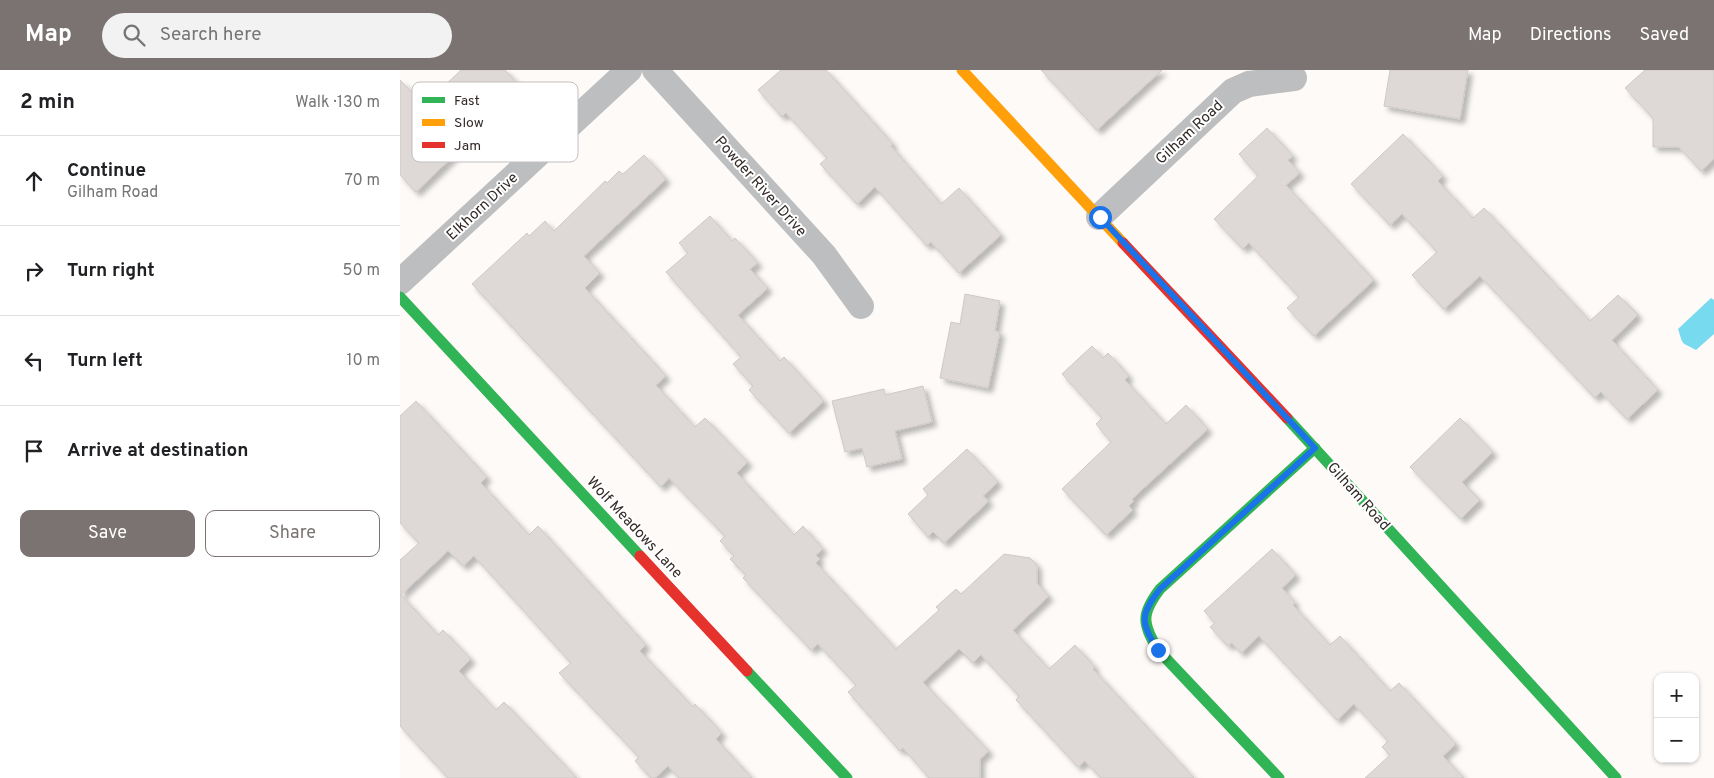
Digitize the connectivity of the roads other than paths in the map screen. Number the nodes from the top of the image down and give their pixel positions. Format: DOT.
graph roads {
  1 [pos="629,70"];
  2 [pos="655,70"];
  3 [pos="962,70"];
  4 [pos="1294,78"];
  5 [pos="578,117"];
  6 [pos="530,162"];
  7 [pos="1100,217"];
  8 [pos="400,282"];
  9 [pos="400,297"];
  10 [pos="862,306"];
  11 [pos="1315,448"];
  12 [pos="847,778"];
  13 [pos="1279,778"];
  14 [pos="1616,778"];
  1 -- 5 [label="street, Elkhorn Drive"];
  2 -- 10 [label="street, Powder River Drive"];
  3 -- 7 [label="street, Gilham Road"];
  4 -- 7 [label="street, Gilham Road"];
  6 -- 8 [label="street, Elkhorn Drive"];
  7 -- 11 [label="street, Gilham Road"];
  9 -- 12 [label="street, Wolf Meadows Lane"];
  11 -- 13 [label="street"];
  11 -- 14 [label="street, Gilham Road"];
}
